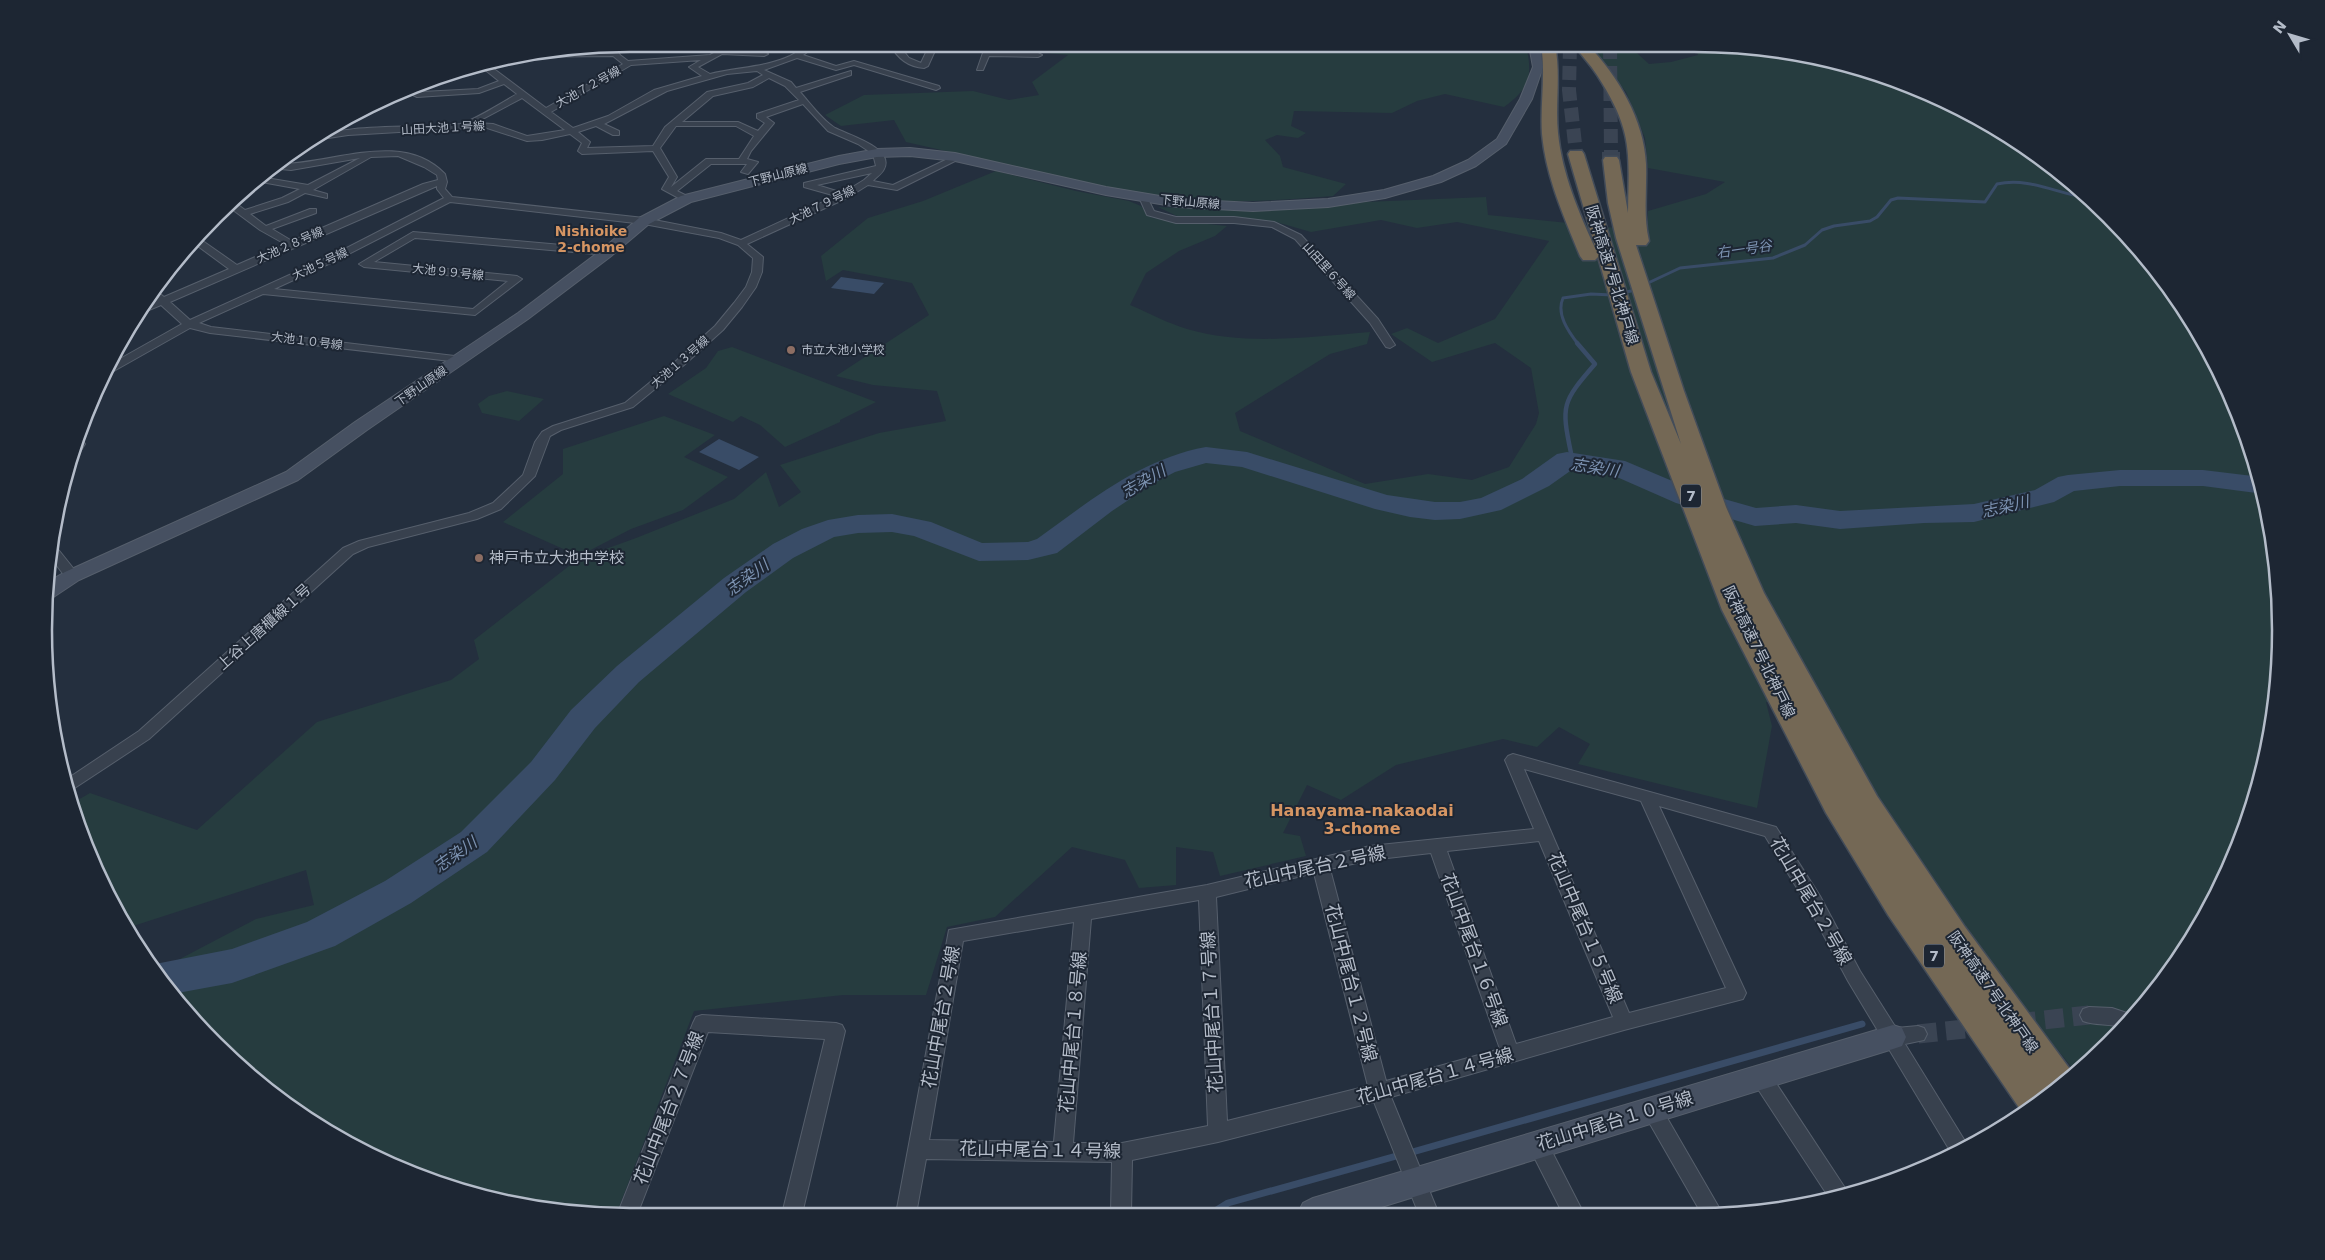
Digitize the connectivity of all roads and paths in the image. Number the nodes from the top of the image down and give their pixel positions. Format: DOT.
graph roads {
  1 [pos="720,52"];
  2 [pos="804,52"];
  3 [pos="898,52"];
  4 [pos="930,52"];
  5 [pos="1535,52"];
  6 [pos="1550,52"];
  7 [pos="1586,52"];
  8 [pos="598,54"];
  9 [pos="615,54"];
  10 [pos="764,54"];
  11 [pos="986,54"];
  12 [pos="798,56"];
  13 [pos="1038,56"];
  14 [pos="709,57"];
  15 [pos="626,63"];
  16 [pos="980,68"];
  17 [pos="489,70"];
  18 [pos="755,70"];
  19 [pos="848,73"];
  20 [pos="767,76"];
  21 [pos="709,77"];
  22 [pos="504,82"];
  23 [pos="447,86"];
  24 [pos="936,88"];
  25 [pos="796,91"];
  26 [pos="418,93"];
  27 [pos="442,93"];
  28 [pos="522,95"];
  29 [pos="805,101"];
  30 [pos="546,111"];
  31 [pos="596,123"];
  32 [pos="674,124"];
  33 [pos="464,126"];
  34 [pos="571,130"];
  35 [pos="616,133"];
  36 [pos="759,135"];
  37 [pos="332,136"];
  38 [pos="656,148"];
  39 [pos="877,153"];
  40 [pos="374,154"];
  41 [pos="958,158"];
  42 [pos="742,162"];
  43 [pos="1578,163"];
  44 [pos="285,167"];
  45 [pos="1611,167"];
  46 [pos="880,168"];
  47 [pos="746,172"];
  48 [pos="267,181"];
  49 [pos="443,182"];
  50 [pos="867,182"];
  51 [pos="308,189"];
  52 [pos="671,192"];
  53 [pos="324,196"];
  54 [pos="844,196"];
  55 [pos="1143,197"];
  56 [pos="450,199"];
  57 [pos="686,199"];
  58 [pos="237,208"];
  59 [pos="313,212"];
  60 [pos="245,213"];
  61 [pos="644,221"];
  62 [pos="265,229"];
  63 [pos="741,242"];
  64 [pos="201,244"];
  65 [pos="291,244"];
  66 [pos="607,252"];
  67 [pos="236,269"];
  68 [pos="262,290"];
  69 [pos="158,297"];
  70 [pos="163,301"];
  71 [pos="152,306"];
  72 [pos="189,324"];
  73 [pos="1641,327"];
  74 [pos="1390,345"];
  75 [pos="460,359"];
  76 [pos="118,365"];
  77 [pos="486,512"];
  78 [pos="57,557"];
  79 [pos="72,576"];
  80 [pos="54,587"];
  81 [pos="73,782"];
  82 [pos="1647,797"];
  83 [pos="1852,804"];
  84 [pos="1545,834"];
  85 [pos="1437,846"];
  86 [pos="1320,864"];
  87 [pos="1207,892"];
  88 [pos="1083,913"];
  89 [pos="2089,1015"];
  90 [pos="2121,1019"];
  91 [pos="1624,1022"];
  92 [pos="1905,1036"];
  93 [pos="1511,1055"];
  94 [pos="1761,1077"];
  95 [pos="2056,1081"];
  96 [pos="1379,1092"];
  97 [pos="2033,1098"];
  98 [pos="1652,1110"];
  99 [pos="1218,1133"];
  100 [pos="1957,1144"];
  101 [pos="1538,1145"];
  102 [pos="917,1149"];
  103 [pos="1063,1150"];
  104 [pos="1122,1153"];
  105 [pos="1413,1176"];
  106 [pos="1836,1190"];
  107 [pos="1709,1207"];
  108 [pos="630,1208"];
  109 [pos="793,1208"];
  110 [pos="907,1208"];
  111 [pos="1120,1208"];
  112 [pos="1327,1208"];
  113 [pos="1426,1208"];
  114 [pos="1571,1208"];
  1 -- 10 [label="street"];
  1 -- 14 [label="street"];
  2 -- 12 [label="street, 山田大池１号線"];
  3 -- 4 [label="street"];
  5 -- 55 [label="street, 下野山原線"];
  6 -- 73 [label="highway"];
  7 -- 73 [label="highway"];
  8 -- 9 [label="street"];
  9 -- 15 [label="street"];
  11 -- 13 [label="street"];
  11 -- 16 [label="street"];
  12 -- 18 [label="street, 山田大池１号線"];
  12 -- 24 [label="street"];
  14 -- 15 [label="street"];
  14 -- 21 [label="street"];
  15 -- 30 [label="street, 大池７２号線"];
  17 -- 22 [label="street"];
  18 -- 20 [label="street"];
  18 -- 21 [label="street, 山田大池１号線"];
  19 -- 25 [label="street"];
  20 -- 25 [label="street"];
  20 -- 32 [label="street"];
  21 -- 31 [label="street, 山田大池１号線"];
  22 -- 27 [label="street"];
  22 -- 28 [label="street"];
  23 -- 27 [label="street"];
  25 -- 29 [label="street"];
  26 -- 27 [label="street"];
  28 -- 30 [label="street"];
  28 -- 33 [label="street"];
  29 -- 36 [label="street"];
  29 -- 39 [label="street"];
  30 -- 34 [label="street"];
  31 -- 34 [label="street, 山田大池１号線"];
  31 -- 35 [label="street"];
  32 -- 36 [label="street"];
  32 -- 38 [label="street"];
  33 -- 34 [label="street, 山田大池１号線"];
  33 -- 37 [label="street, 山田大池１号線"];
  34 -- 38 [label="street"];
  36 -- 42 [label="street"];
  38 -- 52 [label="street"];
  39 -- 41 [label="street, 下野山原線"];
  39 -- 46 [label="street"];
  39 -- 57 [label="street, 下野山原線"];
  40 -- 44 [label="street"];
  40 -- 49 [label="street"];
  40 -- 51 [label="street"];
  41 -- 50 [label="street, 大池７９号線"];
  41 -- 55 [label="street, 下野山原線"];
  42 -- 47 [label="street"];
  42 -- 52 [label="street"];
  43 -- 73 [label="highway, 阪神高速7号北神戸線 / 7"];
  45 -- 73 [label="highway, 阪神高速7号北神戸線 / 7"];
  46 -- 50 [label="street"];
  46 -- 54 [label="street"];
  48 -- 51 [label="street"];
  49 -- 56 [label="street"];
  49 -- 65 [label="street, 大池２８号線"];
  50 -- 54 [label="street, 大池７９号線"];
  51 -- 53 [label="street"];
  51 -- 60 [label="street"];
  52 -- 57 [label="street"];
  54 -- 63 [label="street, 大池７９号線"];
  55 -- 74 [label="street, 山田里６号線"];
  56 -- 61 [label="street"];
  56 -- 68 [label="street, 大池５号線"];
  57 -- 61 [label="street, 下野山原線"];
  58 -- 60 [label="street"];
  59 -- 62 [label="street"];
  60 -- 62 [label="street"];
  61 -- 63 [label="street"];
  61 -- 66 [label="street, 下野山原線"];
  62 -- 65 [label="street"];
  63 -- 77 [label="street, 大池１３号線"];
  64 -- 67 [label="street"];
  65 -- 67 [label="street, 大池２８号線"];
  66 -- 68 [label="street, 大池９９号線"];
  66 -- 75 [label="street, 下野山原線"];
  67 -- 70 [label="street, 大池２８号線"];
  68 -- 72 [label="street, 大池５号線"];
  69 -- 70 [label="street, 大池１０号線"];
  70 -- 71 [label="street, 大池２８号線"];
  70 -- 72 [label="street, 大池１０号線"];
  72 -- 75 [label="street, 大池１０号線"];
  72 -- 76 [label="street, 大池５号線"];
  73 -- 83 [label="highway, 阪神高速7号北神戸線 / 7"];
  75 -- 79 [label="street, 下野山原線"];
  77 -- 81 [label="street, 上谷上唐櫃線１号"];
  78 -- 79 [label="street"];
  79 -- 80 [label="street, 下野山原線"];
  82 -- 84 [label="street, 花山中尾台２号線"];
  82 -- 91 [label="street, 花山中尾台１４号線"];
  82 -- 92 [label="street, 花山中尾台２号線"];
  83 -- 95 [label="highway, 阪神高速7号北神戸線 / 7"];
  83 -- 97 [label="highway, 阪神高速7号北神戸線 / 7"];
  84 -- 85 [label="street, 花山中尾台２号線"];
  84 -- 91 [label="street, 花山中尾台１５号線"];
  85 -- 86 [label="street, 花山中尾台２号線"];
  85 -- 93 [label="street, 花山中尾台１６号線"];
  86 -- 87 [label="street, 花山中尾台２号線"];
  86 -- 96 [label="street, 花山中尾台１２号線"];
  87 -- 88 [label="street, 花山中尾台２号線"];
  87 -- 99 [label="street, 花山中尾台１７号線"];
  88 -- 102 [label="street, 花山中尾台２号線"];
  88 -- 103 [label="street, 花山中尾台１８号線"];
  89 -- 90 [label="street"];
  91 -- 93 [label="street, 花山中尾台１４号線"];
  92 -- 94 [label="street, 花山中尾台１０号線"];
  92 -- 100 [label="street, 花山中尾台２号線"];
  93 -- 96 [label="street, 花山中尾台１４号線"];
  94 -- 98 [label="street, 花山中尾台１０号線"];
  94 -- 106 [label="street"];
  96 -- 99 [label="street, 花山中尾台１４号線"];
  96 -- 105 [label="street, 花山中尾台１２号線"];
  98 -- 101 [label="street, 花山中尾台１０号線"];
  98 -- 107 [label="street"];
  99 -- 104 [label="street, 花山中尾台１４号線"];
  101 -- 105 [label="street, 花山中尾台１０号線"];
  101 -- 114 [label="street"];
  102 -- 103 [label="street, 花山中尾台１４号線"];
  102 -- 110 [label="street, 花山中尾台２号線"];
  103 -- 104 [label="street, 花山中尾台１４号線"];
  104 -- 111 [label="street"];
  105 -- 112 [label="street, 花山中尾台１０号線"];
  105 -- 113 [label="street, 花山中尾台１２号線"];
  108 -- 109 [label="street, 花山中尾台２７号線"];
}
